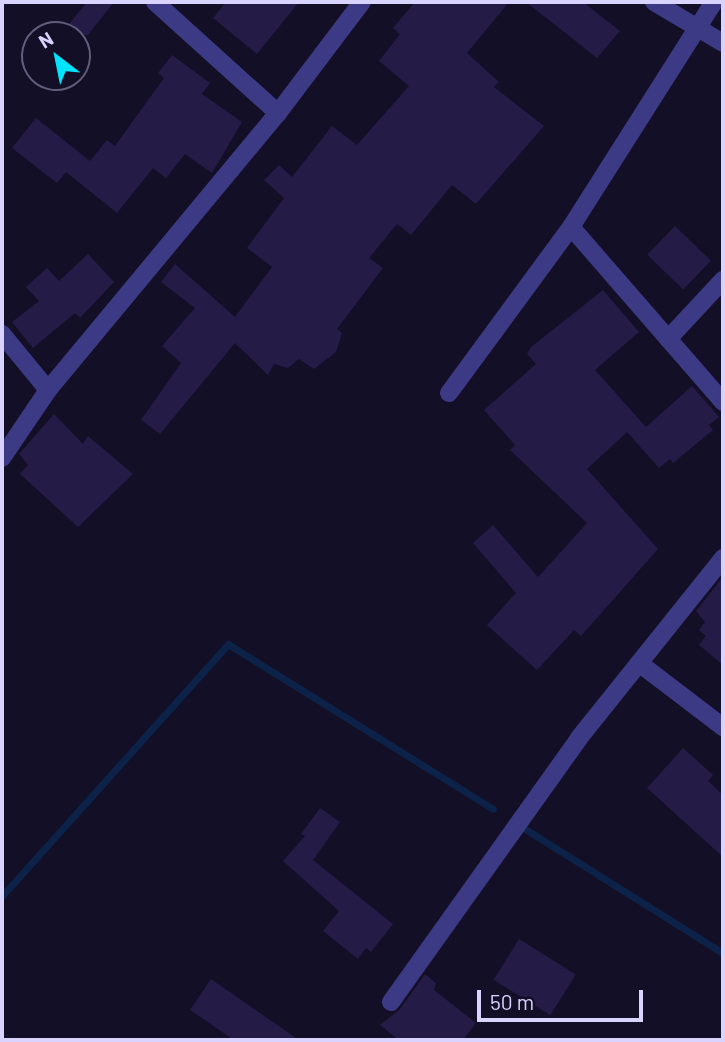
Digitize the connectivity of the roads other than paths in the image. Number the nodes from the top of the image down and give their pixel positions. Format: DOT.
graph roads {
  1 [pos="155,2"];
  2 [pos="362,2"];
  3 [pos="654,2"];
  4 [pos="714,2"];
  5 [pos="698,30"];
  6 [pos="723,43"];
  7 [pos="278,113"];
  8 [pos="571,227"];
  9 [pos="723,281"];
  10 [pos="2,334"];
  11 [pos="668,339"];
  12 [pos="48,390"];
  13 [pos="449,393"];
  14 [pos="723,402"];
  15 [pos="2,458"];
  16 [pos="723,558"];
  17 [pos="639,663"];
  18 [pos="723,727"];
  19 [pos="391,1002"];
  1 -- 7 [label="street"];
  2 -- 7 [label="street"];
  3 -- 5 [label="street"];
  4 -- 5 [label="street"];
  5 -- 6 [label="street"];
  5 -- 8 [label="street"];
  7 -- 12 [label="street"];
  8 -- 11 [label="street"];
  8 -- 13 [label="street"];
  9 -- 11 [label="street"];
  10 -- 12 [label="street"];
  11 -- 14 [label="street"];
  12 -- 15 [label="street"];
  16 -- 17 [label="street"];
  17 -- 18 [label="street"];
  17 -- 19 [label="street"];
}
